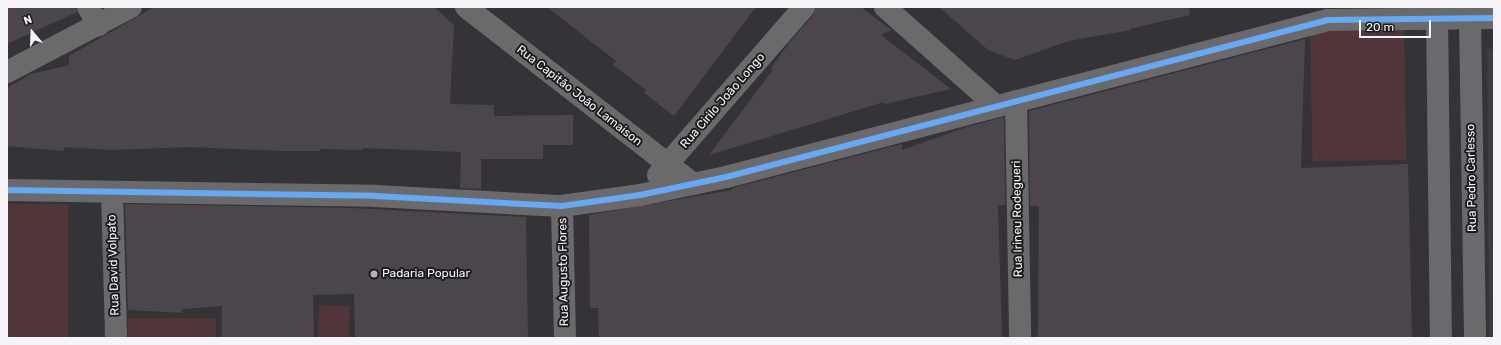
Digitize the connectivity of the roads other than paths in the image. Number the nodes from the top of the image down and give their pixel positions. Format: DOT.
graph roads {
  1 [pos="131,7"];
  2 [pos="466,7"];
  3 [pos="804,7"];
  4 [pos="884,7"];
  5 [pos="1354,12"];
  6 [pos="1319,14"];
  7 [pos="93,16"];
  8 [pos="1470,17"];
  9 [pos="1437,18"];
  10 [pos="1494,18"];
  11 [pos="7,72"];
  12 [pos="1006,103"];
  13 [pos="667,165"];
  14 [pos="693,184"];
  15 [pos="7,190"];
  16 [pos="112,192"];
  17 [pos="640,195"];
  18 [pos="562,206"];
  19 [pos="116,338"];
  20 [pos="565,338"];
  21 [pos="1020,338"];
  22 [pos="1441,338"];
  23 [pos="1475,338"];
  1 -- 7 [label="street"];
  2 -- 13 [label="street, Rua Capitão João Lamaison"];
  3 -- 13 [label="street, Rua Cirilo João Longo"];
  4 -- 12 [label="street"];
  5 -- 6 [label="street"];
  5 -- 9 [label="street"];
  6 -- 12 [label="street"];
  7 -- 11 [label="street"];
  8 -- 9 [label="street"];
  8 -- 10 [label="street"];
  8 -- 23 [label="street, Rua Pedro Carlesso"];
  9 -- 22 [label="street"];
  12 -- 14 [label="street"];
  12 -- 21 [label="street, Rua Irineu Rodegueri"];
  13 -- 14 [label="street, Rua Capitão João Lamaison"];
  13 -- 17 [label="street, Rua Cirilo João Longo"];
  14 -- 17 [label="street"];
  15 -- 16 [label="street"];
  16 -- 18 [label="street"];
  16 -- 19 [label="street, Rua David Volpato"];
  17 -- 18 [label="street"];
  18 -- 20 [label="street, Rua Augusto Flores"];
}
